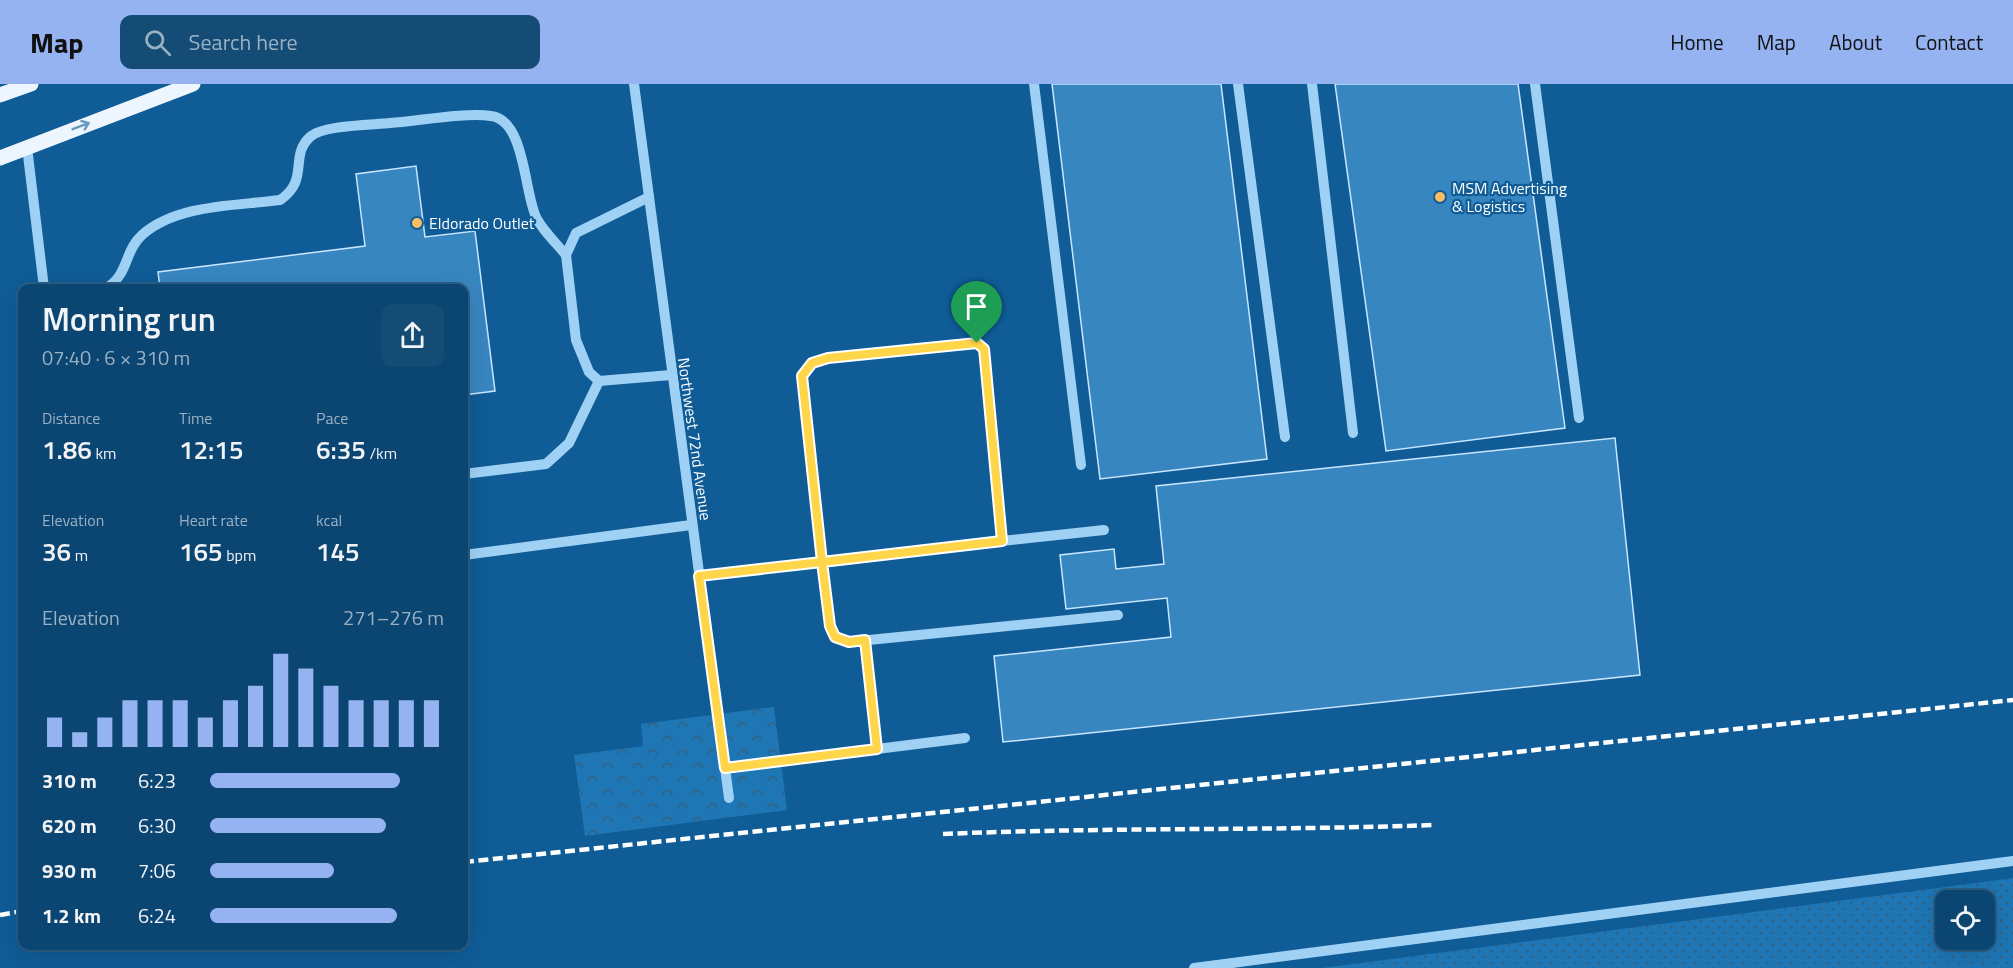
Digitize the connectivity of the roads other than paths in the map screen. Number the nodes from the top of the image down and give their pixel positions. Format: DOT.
graph roads {
  1 [pos="31,84"];
  2 [pos="193,84"];
  3 [pos="634,84"];
  4 [pos="1034,84"];
  5 [pos="1238,84"];
  6 [pos="1312,84"];
  7 [pos="1535,84"];
  8 [pos="0,95"];
  9 [pos="27,147"];
  10 [pos="0,158"];
  11 [pos="649,198"];
  12 [pos="566,255"];
  13 [pos="44,284"];
  14 [pos="113,284"];
  15 [pos="671,375"];
  16 [pos="599,381"];
  17 [pos="1579,418"];
  18 [pos="1353,433"];
  19 [pos="1285,437"];
  20 [pos="1081,465"];
  21 [pos="468,474"];
  22 [pos="691,525"];
  23 [pos="1104,530"];
  24 [pos="1002,541"];
  25 [pos="468,554"];
  26 [pos="822,562"];
  27 [pos="699,576"];
  28 [pos="1118,615"];
  29 [pos="865,640"];
  30 [pos="965,738"];
  31 [pos="877,749"];
  32 [pos="725,768"];
  33 [pos="729,798"];
  34 [pos="2013,861"];
  35 [pos="1194,968"];
  1 -- 8 [label="main road"];
  9 -- 2 [label="main road, one-way"];
  3 -- 11 [label="street, Northwest 72nd Avenue"];
  4 -- 20 [label="street"];
  5 -- 19 [label="street"];
  6 -- 18 [label="street"];
  7 -- 17 [label="street"];
  9 -- 10 [label="main road"];
  9 -- 13 [label="street"];
  11 -- 12 [label="street"];
  11 -- 15 [label="street, Northwest 72nd Avenue"];
  12 -- 14 [label="street"];
  12 -- 16 [label="street"];
  15 -- 16 [label="street"];
  15 -- 22 [label="street, Northwest 72nd Avenue"];
  16 -- 21 [label="street"];
  22 -- 25 [label="street"];
  22 -- 27 [label="street, Northwest 72nd Avenue"];
  23 -- 24 [label="street"];
  24 -- 26 [label="street"];
  24 -- 26 [label="street"];
  26 -- 27 [label="street"];
  26 -- 29 [label="street"];
  27 -- 32 [label="street, Northwest 72nd Avenue"];
  28 -- 29 [label="street"];
  29 -- 31 [label="street"];
  30 -- 31 [label="street"];
  31 -- 32 [label="street"];
  32 -- 33 [label="street, Northwest 72nd Avenue"];
  34 -- 35 [label="street"];
}
